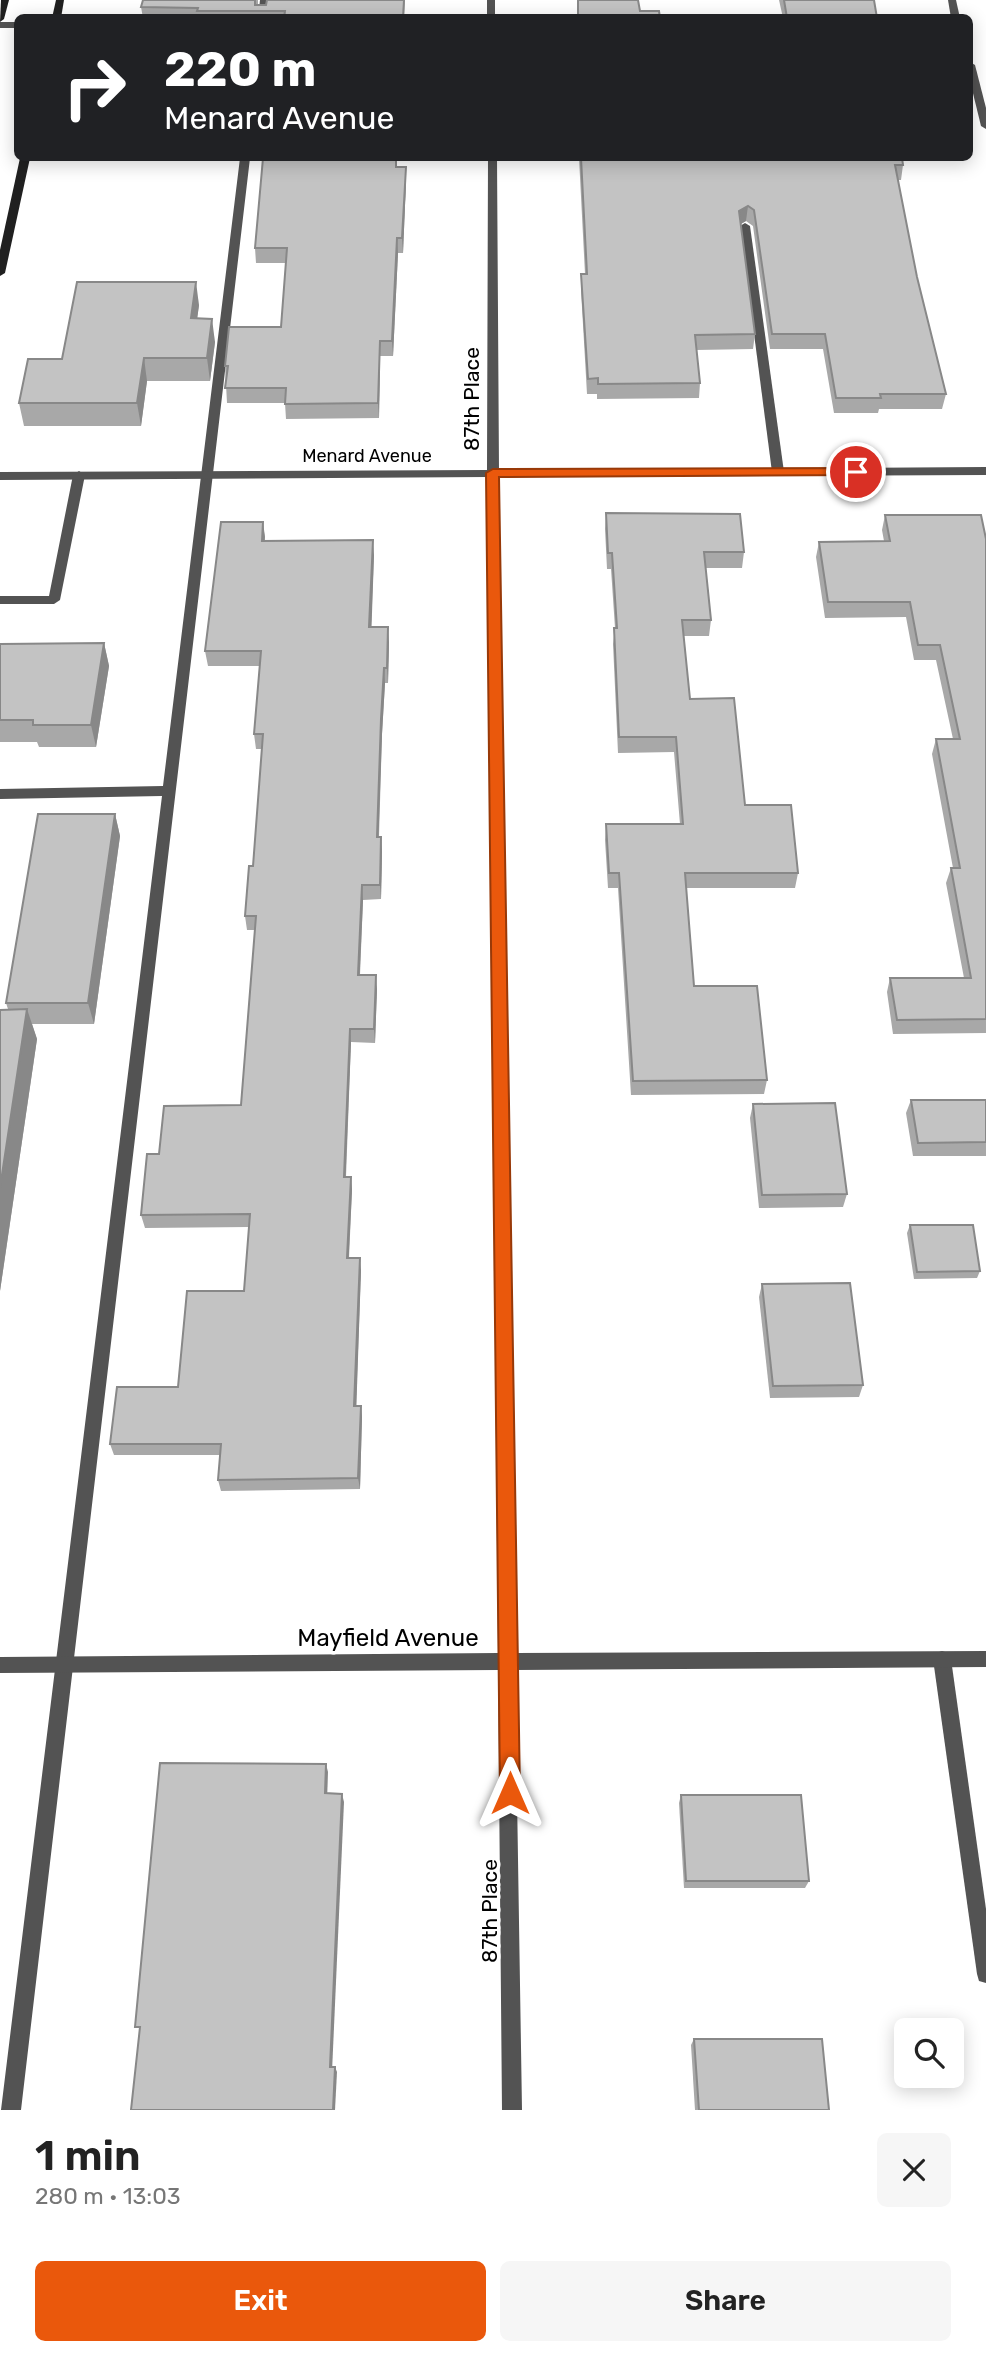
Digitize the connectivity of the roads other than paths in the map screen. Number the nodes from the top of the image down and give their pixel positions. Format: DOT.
graph roads {
  1 [pos="5,0"];
  2 [pos="0,19"];
  3 [pos="973,76"];
  4 [pos="986,126"];
  5 [pos="24,161"];
  6 [pos="245,161"];
  7 [pos="492,161"];
  8 [pos="745,226"];
  9 [pos="0,273"];
  10 [pos="986,471"];
  11 [pos="778,472"];
  12 [pos="493,473"];
  13 [pos="207,474"];
  14 [pos="79,475"];
  15 [pos="0,476"];
  16 [pos="0,600"];
  17 [pos="169,791"];
  18 [pos="0,794"];
  19 [pos="986,1658"];
  20 [pos="942,1659"];
  21 [pos="508,1661"];
  22 [pos="64,1664"];
  23 [pos="0,1665"];
  24 [pos="986,1974"];
  25 [pos="11,2110"];
  26 [pos="512,2110"];
  1 -- 2 [label="main road"];
  3 -- 4 [label="street"];
  5 -- 9 [label="main road"];
  6 -- 13 [label="street"];
  7 -- 12 [label="street, 87th Place"];
  8 -- 11 [label="street"];
  10 -- 11 [label="street, Menard Avenue"];
  11 -- 12 [label="street, Menard Avenue"];
  12 -- 13 [label="street, Menard Avenue"];
  12 -- 21 [label="street, 87th Place"];
  13 -- 14 [label="street, Menard Avenue"];
  13 -- 17 [label="street"];
  14 -- 15 [label="street, Menard Avenue"];
  14 -- 16 [label="street"];
  17 -- 18 [label="street"];
  17 -- 22 [label="street"];
  19 -- 20 [label="street, Mayfield Avenue"];
  20 -- 21 [label="street, Mayfield Avenue"];
  20 -- 24 [label="street"];
  21 -- 22 [label="street, Mayfield Avenue"];
  21 -- 26 [label="street, 87th Place"];
  22 -- 23 [label="street, Mayfield Avenue"];
  22 -- 25 [label="street"];
}
